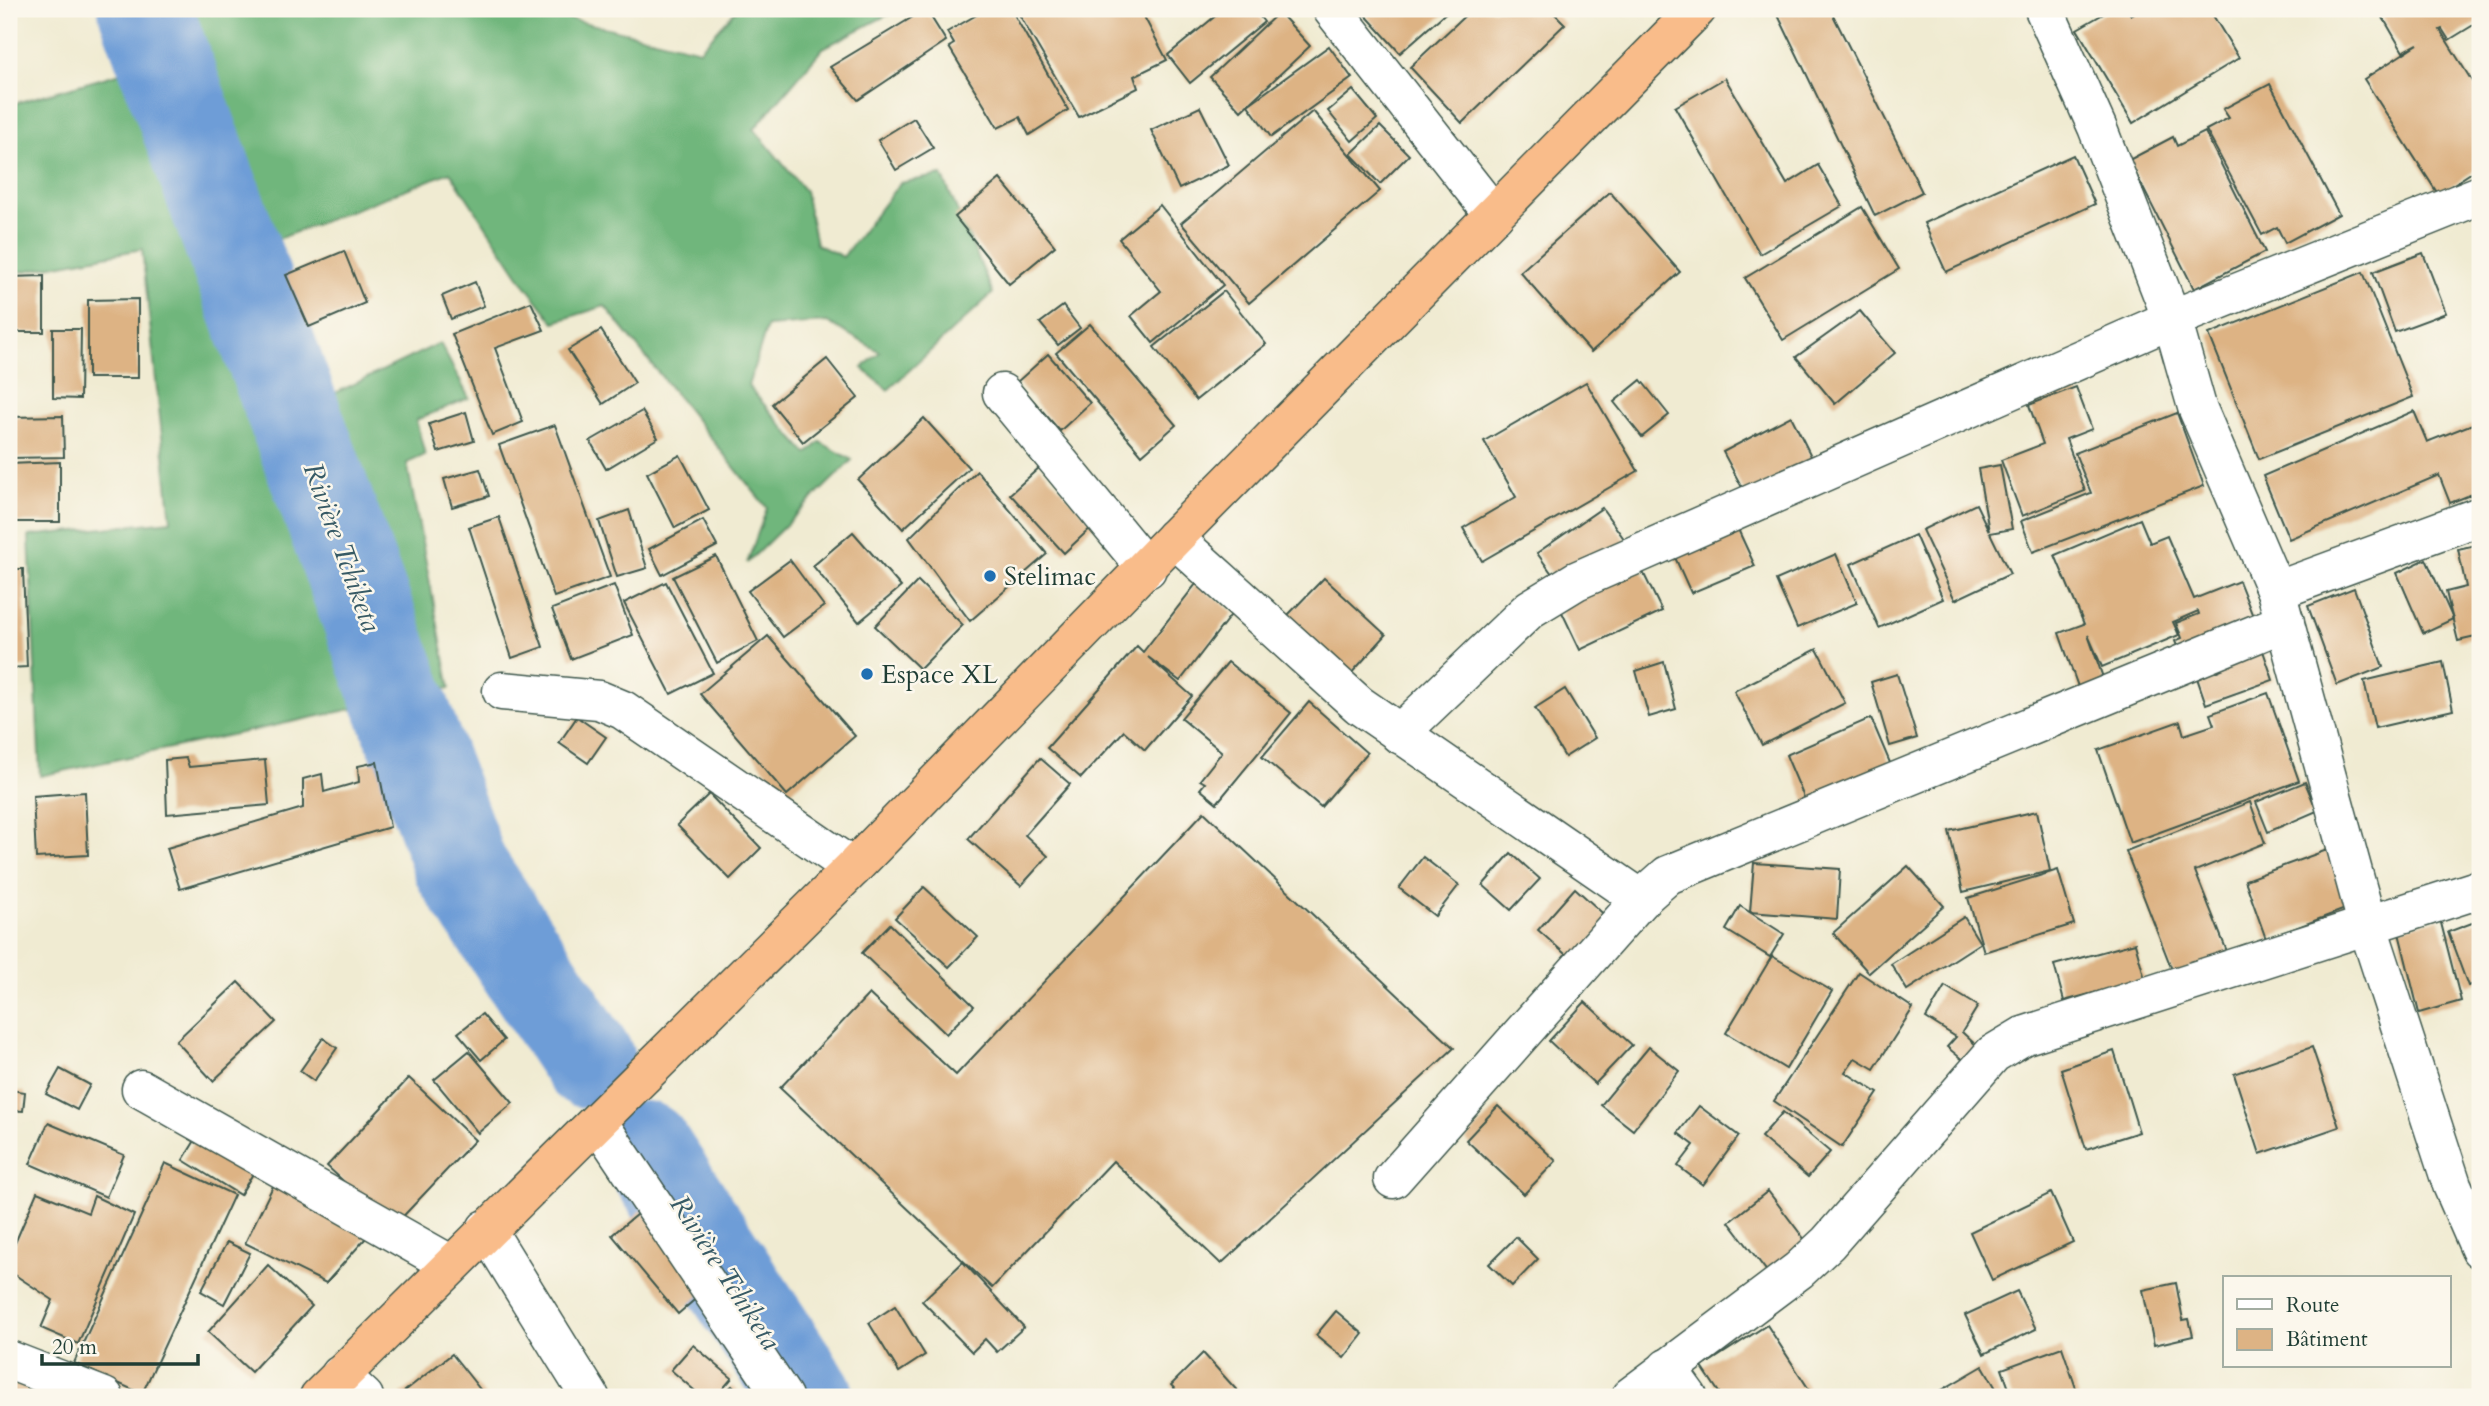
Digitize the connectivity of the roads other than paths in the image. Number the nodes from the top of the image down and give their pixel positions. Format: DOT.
graph roads {
  1 [pos="1332,9"];
  2 [pos="1697,9"];
  3 [pos="2044,9"];
  4 [pos="2480,195"];
  5 [pos="1494,215"];
  6 [pos="2172,319"];
  7 [pos="1002,393"];
  8 [pos="2480,516"];
  9 [pos="1174,538"];
  10 [pos="1147,569"];
  11 [pos="2280,607"];
  12 [pos="502,691"];
  13 [pos="1399,734"];
  14 [pos="853,869"];
  15 [pos="2480,889"];
  16 [pos="1641,899"];
  17 [pos="2368,927"];
  18 [pos="141,1088"];
  19 [pos="598,1122"];
  20 [pos="1392,1179"];
  21 [pos="486,1229"];
  22 [pos="2480,1249"];
  23 [pos="450,1264"];
  24 [pos="9,1360"];
  25 [pos="1678,1383"];
  26 [pos="341,1390"];
  27 [pos="104,1397"];
  28 [pos="590,1397"];
  29 [pos="783,1397"];
  30 [pos="1630,1397"];
  1 -- 5 [label="street"];
  2 -- 5 [label="highway"];
  3 -- 6 [label="street"];
  4 -- 6 [label="street"];
  5 -- 9 [label="highway"];
  6 -- 11 [label="street"];
  6 -- 13 [label="street"];
  7 -- 10 [label="street"];
  8 -- 11 [label="street"];
  9 -- 10 [label="highway"];
  9 -- 13 [label="street"];
  10 -- 14 [label="highway"];
  11 -- 16 [label="street"];
  11 -- 17 [label="street"];
  12 -- 14 [label="street"];
  13 -- 16 [label="street"];
  14 -- 19 [label="highway"];
  15 -- 17 [label="street"];
  16 -- 20 [label="street"];
  17 -- 22 [label="street"];
  17 -- 25 [label="street"];
  18 -- 23 [label="street"];
  19 -- 21 [label="highway"];
  19 -- 29 [label="street"];
  21 -- 23 [label="highway"];
  21 -- 28 [label="street"];
  23 -- 26 [label="highway"];
  24 -- 27 [label="street"];
  25 -- 30 [label="street"];
}
